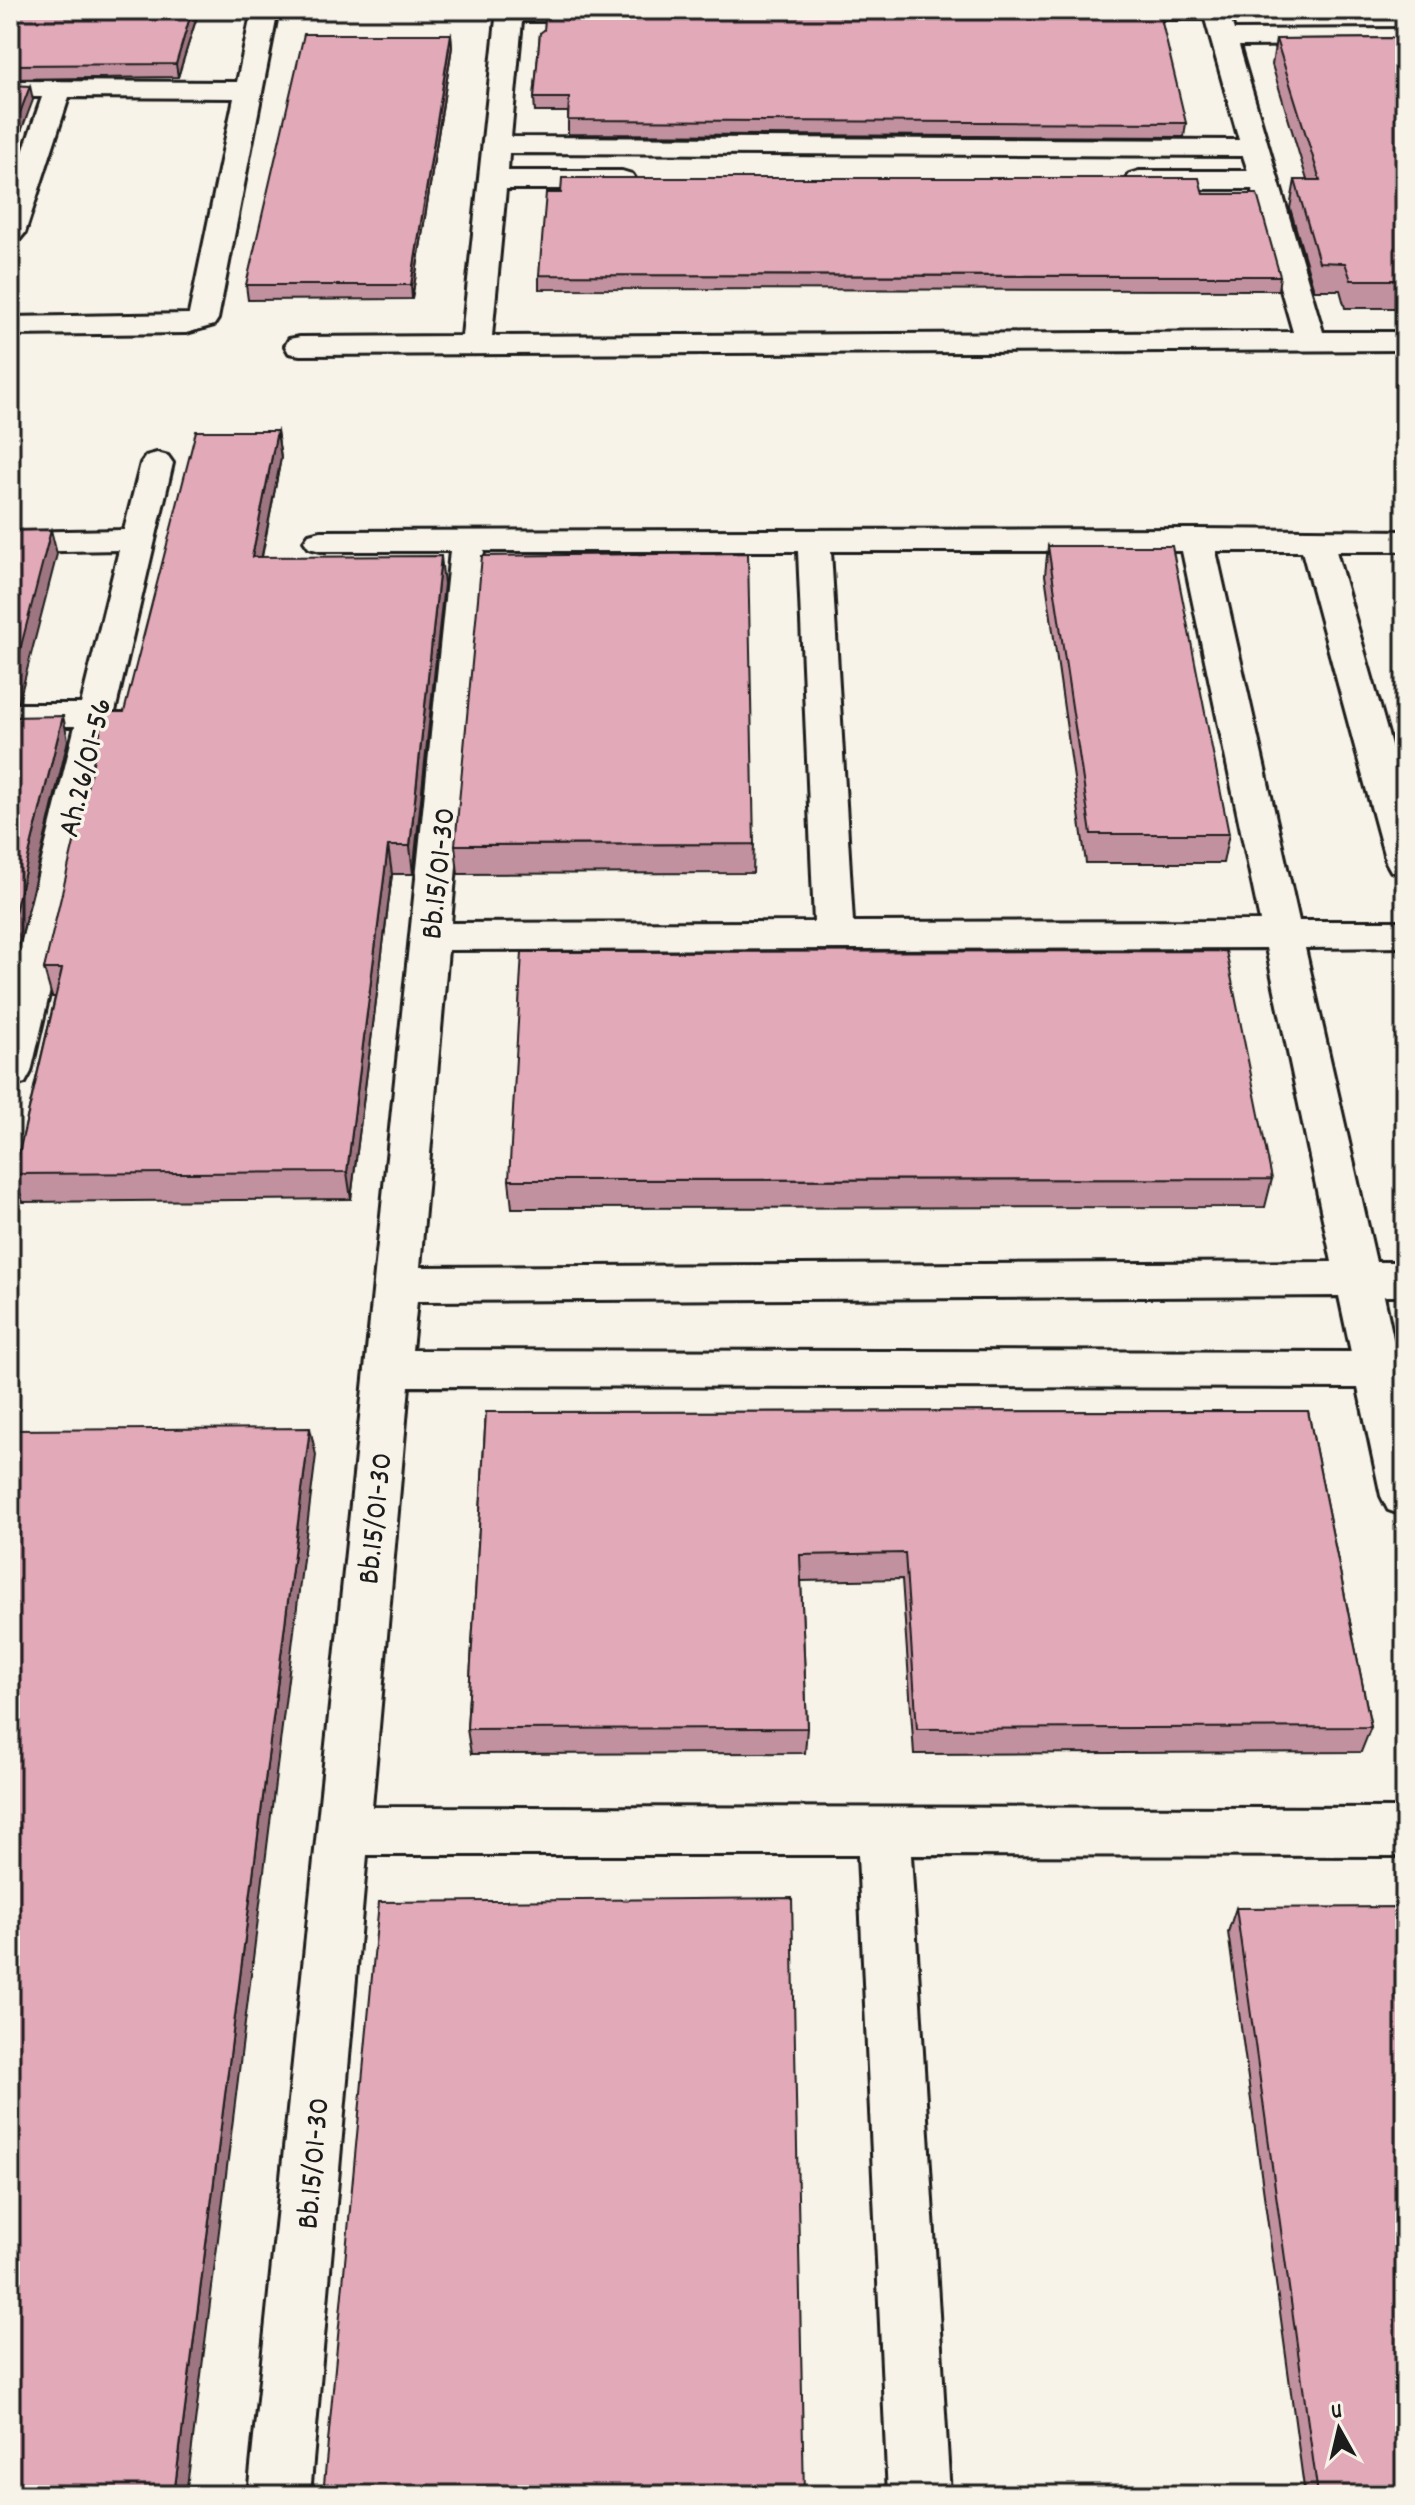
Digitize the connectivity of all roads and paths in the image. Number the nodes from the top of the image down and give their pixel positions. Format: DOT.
graph roads {
  1 [pos="265,10"];
  2 [pos="510,11"];
  3 [pos="1074,11"];
  4 [pos="636,13"];
  5 [pos="1218,20"];
  6 [pos="1405,37"];
  7 [pos="10,89"];
  8 [pos="58,89"];
  9 [pos="249,90"];
  10 [pos="497,145"];
  11 [pos="1254,148"];
  12 [pos="493,180"];
  13 [pos="650,180"];
  14 [pos="1107,180"];
  15 [pos="1264,180"];
  16 [pos="10,233"];
  17 [pos="10,326"];
  18 [pos="1405,341"];
  19 [pos="1311,342"];
  20 [pos="476,345"];
  21 [pos="300,346"];
  22 [pos="157,463"];
  23 [pos="1196,539"];
  24 [pos="138,540"];
  25 [pos="1316,540"];
  26 [pos="321,541"];
  27 [pos="468,541"];
  28 [pos="814,541"];
  29 [pos="1405,541"];
  30 [pos="10,542"];
  31 [pos="10,715"];
  32 [pos="96,715"];
  33 [pos="1405,862"];
  34 [pos="1281,932"];
  35 [pos="1405,934"];
  36 [pos="834,936"];
  37 [pos="429,937"];
  38 [pos="12,1053"];
  39 [pos="1357,1278"];
  40 [pos="1405,1279"];
  41 [pos="396,1284"];
  42 [pos="388,1368"];
  43 [pos="1391,1369"];
  44 [pos="1405,1496"];
  45 [pos="343,1831"];
  46 [pos="1405,1832"];
  47 [pos="883,1833"];
  48 [pos="279,2495"];
  49 [pos="919,2495"];
  1 -- 9 [label="street"];
  2 -- 4 [label="street"];
  2 -- 10 [label="street"];
  3 -- 5 [label="street"];
  5 -- 6 [label="street"];
  5 -- 11 [label="street"];
  7 -- 8 [label="street"];
  8 -- 9 [label="street"];
  8 -- 16 [label="street"];
  9 -- 17 [label="street"];
  10 -- 11 [label="street"];
  10 -- 12 [label="street"];
  11 -- 15 [label="street"];
  12 -- 13 [label="street"];
  12 -- 20 [label="street"];
  14 -- 15 [label="street"];
  15 -- 19 [label="street"];
  18 -- 19 [label="street"];
  19 -- 20 [label="street"];
  20 -- 21 [label="street"];
  22 -- 24 [label="street, Ah.26/01-56"];
  23 -- 25 [label="street"];
  23 -- 28 [label="street"];
  23 -- 34 [label="street"];
  24 -- 30 [label="street"];
  24 -- 32 [label="street, Ah.26/01-56"];
  25 -- 29 [label="street"];
  25 -- 33 [label="street"];
  26 -- 27 [label="street"];
  27 -- 28 [label="street"];
  27 -- 37 [label="street, Bb.15/01-30"];
  28 -- 36 [label="street"];
  31 -- 32 [label="street"];
  32 -- 38 [label="street, Ah.26/01-56"];
  34 -- 35 [label="street"];
  34 -- 36 [label="street"];
  34 -- 39 [label="street"];
  36 -- 37 [label="street"];
  37 -- 41 [label="street, Bb.15/01-30"];
  39 -- 40 [label="street"];
  39 -- 41 [label="street"];
  39 -- 43 [label="street"];
  41 -- 42 [label="street, Bb.15/01-30"];
  42 -- 43 [label="street"];
  42 -- 45 [label="street, Bb.15/01-30"];
  43 -- 44 [label="street"];
  45 -- 47 [label="street"];
  45 -- 48 [label="street, Bb.15/01-30"];
  46 -- 47 [label="street"];
  47 -- 49 [label="street"];
}
